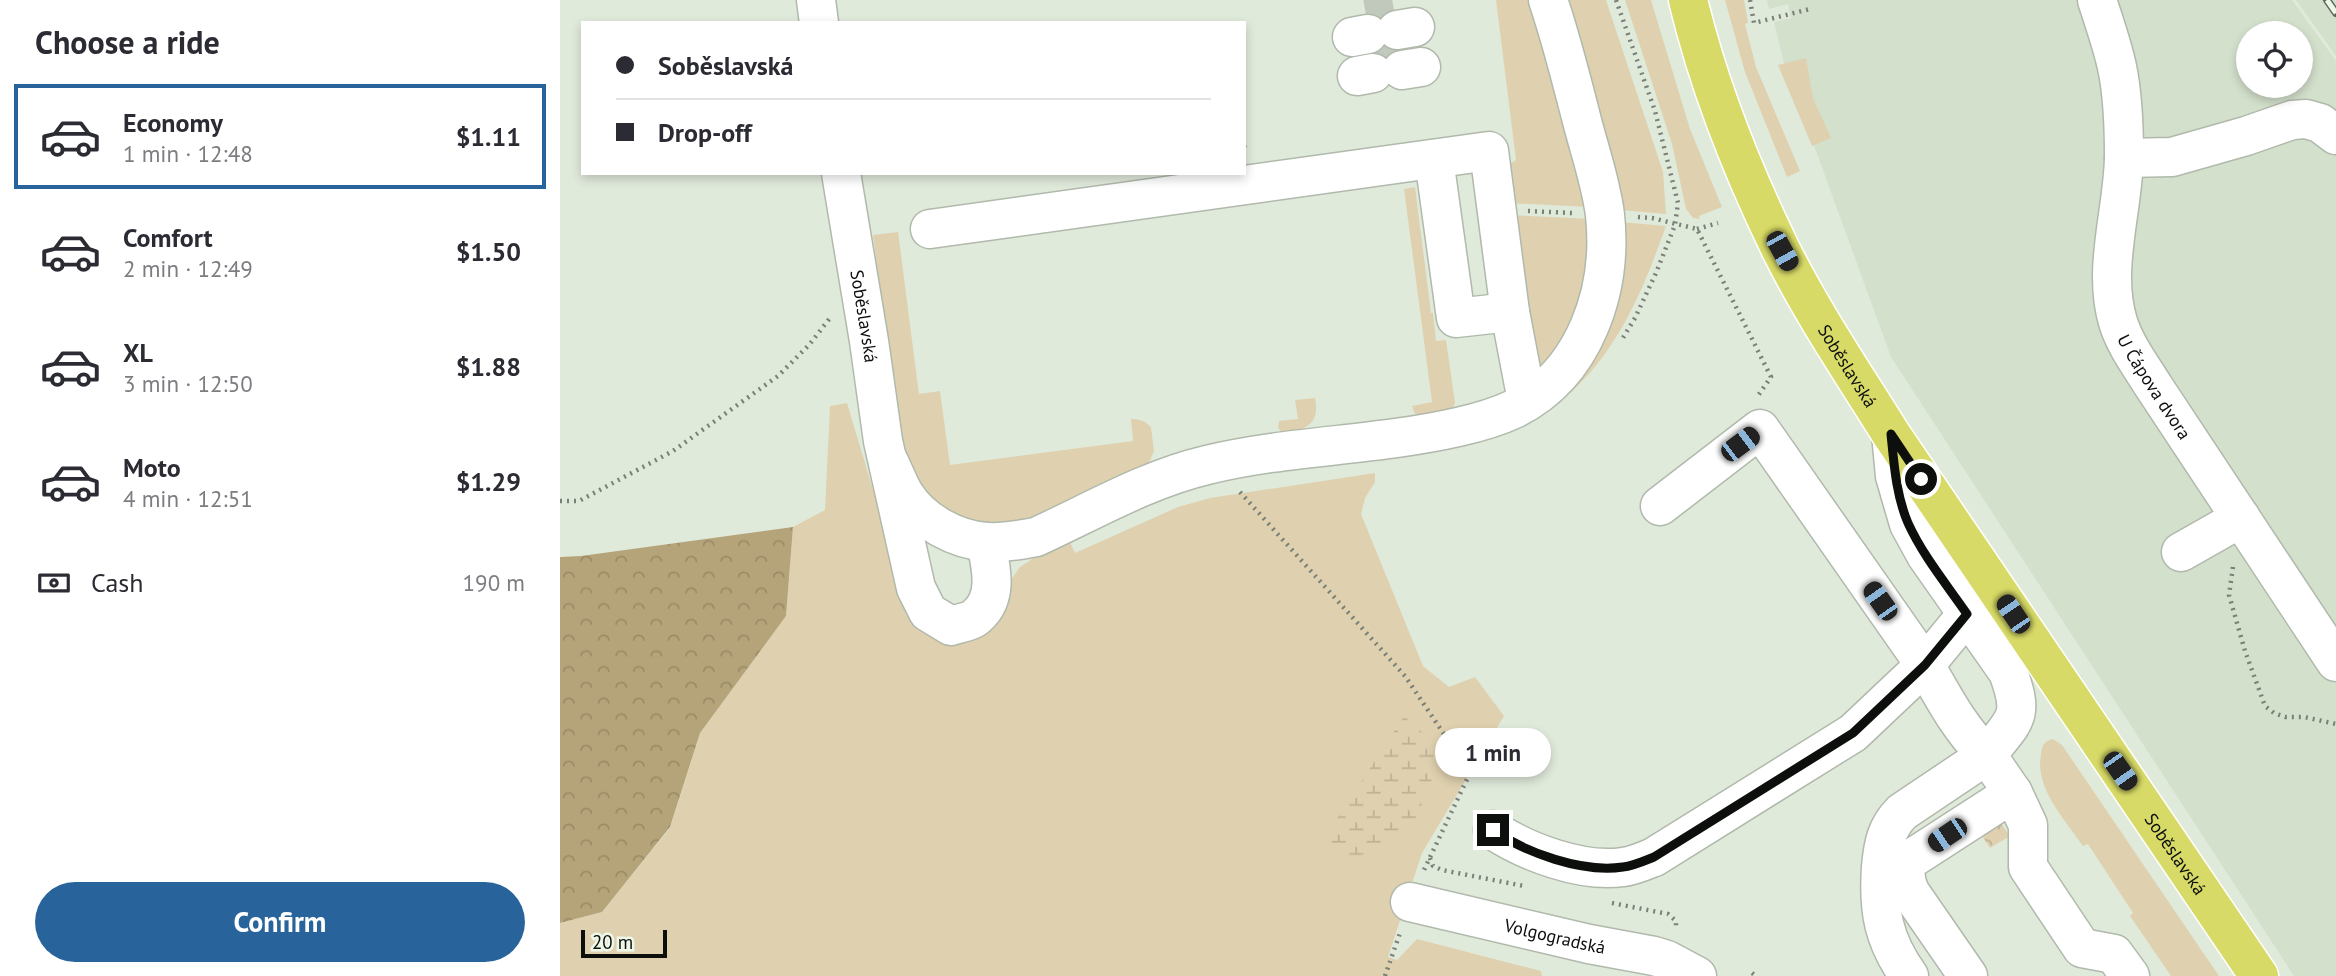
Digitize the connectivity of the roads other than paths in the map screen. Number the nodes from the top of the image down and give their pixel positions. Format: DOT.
graph roads {
  1 [pos="816,0"];
  2 [pos="1548,0"];
  3 [pos="1688,0"];
  4 [pos="2097,0"];
  5 [pos="819,21"];
  6 [pos="2336,135"];
  7 [pos="2124,158"];
  8 [pos="1434,159"];
  9 [pos="841,175"];
  10 [pos="930,229"];
  11 [pos="1510,312"];
  12 [pos="1527,401"];
  13 [pos="1891,434"];
  14 [pos="888,460"];
  15 [pos="1660,506"];
  16 [pos="2241,518"];
  17 [pos="986,542"];
  18 [pos="2181,552"];
  19 [pos="1967,614"];
  20 [pos="2336,662"];
  21 [pos="1925,665"];
  22 [pos="1987,754"];
  23 [pos="2020,809"];
  24 [pos="1493,830"];
  25 [pos="1410,902"];
  26 [pos="2126,970"];
  27 [pos="1958,973"];
  28 [pos="1698,976"];
  29 [pos="1909,976"];
  30 [pos="2081,976"];
  31 [pos="2259,976"];
  1 -- 5 [label="street"];
  2 -- 12 [label="street"];
  3 -- 13 [label="main road, Soběslavská"];
  4 -- 7 [label="street, U Čápova dvora"];
  6 -- 7 [label="street"];
  7 -- 16 [label="street, U Čápova dvora"];
  8 -- 10 [label="street"];
  8 -- 11 [label="street"];
  8 -- 11 [label="street"];
  9 -- 14 [label="street, Soběslavská"];
  11 -- 12 [label="street"];
  12 -- 17 [label="street"];
  13 -- 19 [label="street"];
  13 -- 31 [label="main road, Soběslavská"];
  14 -- 17 [label="street"];
  14 -- 17 [label="street"];
  15 -- 21 [label="street"];
  16 -- 18 [label="street"];
  16 -- 20 [label="street, U Čápova dvora"];
  19 -- 21 [label="street"];
  19 -- 22 [label="street"];
  21 -- 22 [label="street"];
  21 -- 24 [label="street"];
  22 -- 23 [label="street"];
  22 -- 29 [label="street"];
  23 -- 26 [label="street"];
  23 -- 27 [label="street"];
  25 -- 28 [label="street, Volgogradská"];
  26 -- 30 [label="street"];
}
